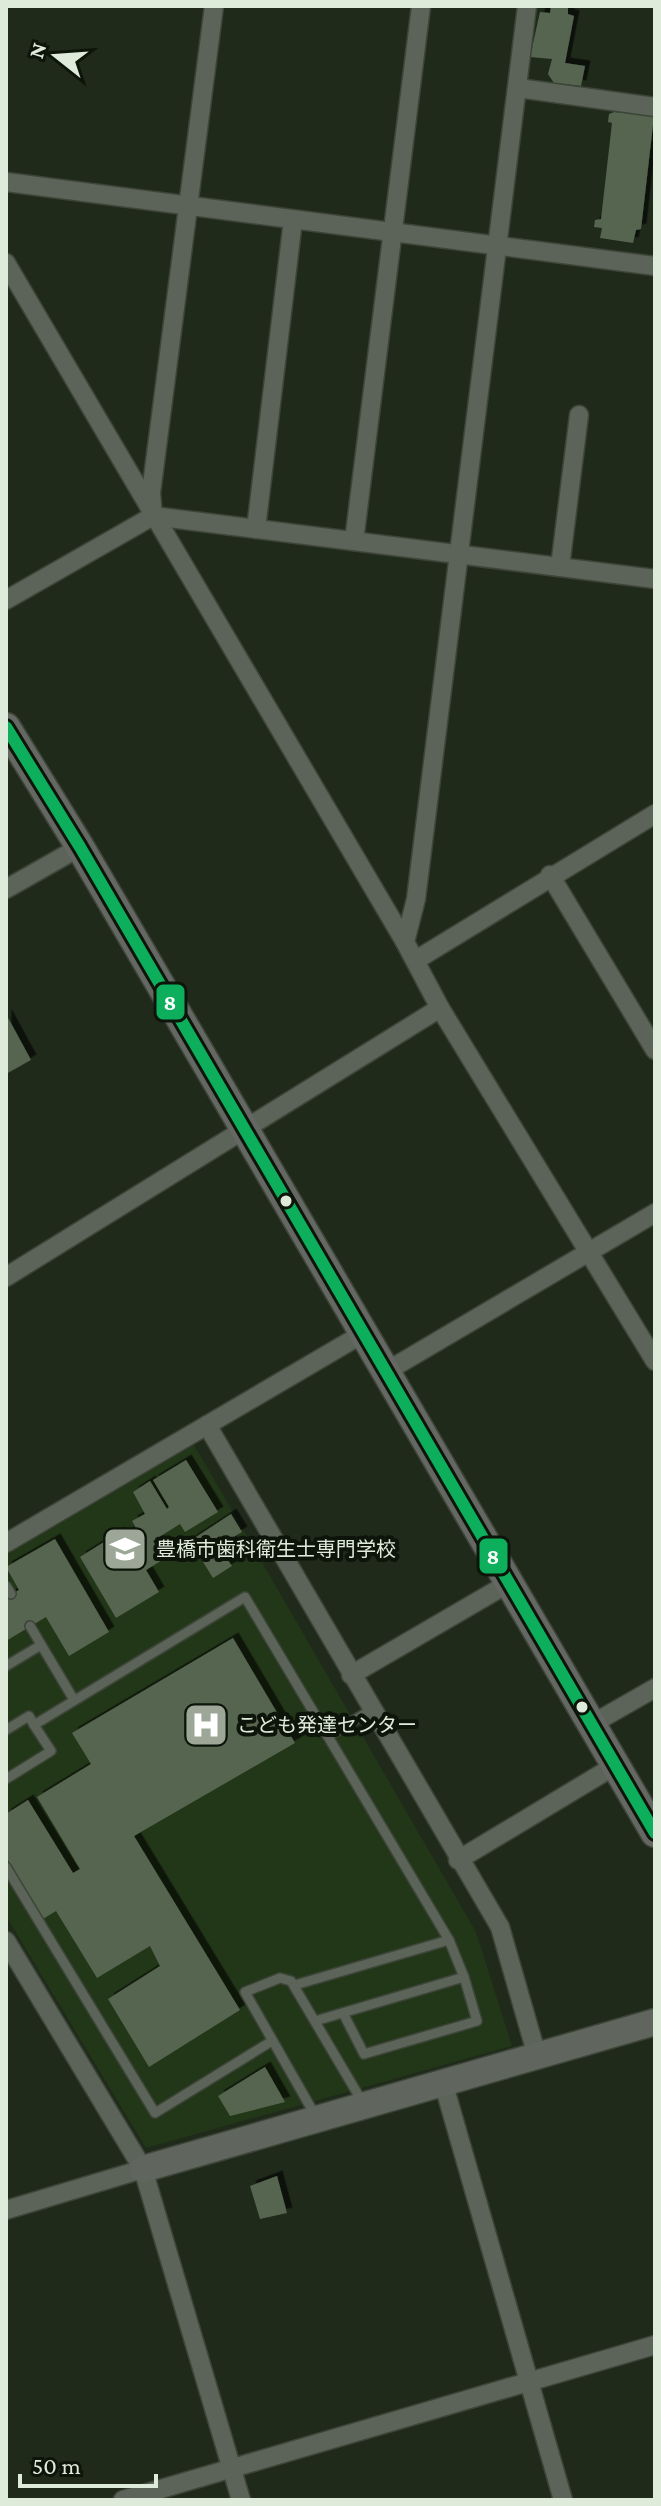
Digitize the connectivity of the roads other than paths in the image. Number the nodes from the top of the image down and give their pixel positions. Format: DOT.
graph roads {
  1 [pos="214,6"];
  2 [pos="421,6"];
  3 [pos="527,6"];
  4 [pos="518,88"];
  5 [pos="655,107"];
  6 [pos="6,182"];
  7 [pos="189,206"];
  8 [pos="293,220"];
  9 [pos="393,232"];
  10 [pos="500,245"];
  11 [pos="6,263"];
  12 [pos="655,266"];
  13 [pos="579,415"];
  14 [pos="153,516"];
  15 [pos="256,529"];
  16 [pos="354,541"];
  17 [pos="457,554"];
  18 [pos="560,567"];
  19 [pos="655,579"];
  20 [pos="6,600"];
  21 [pos="6,727"];
  22 [pos="655,814"];
  23 [pos="80,847"];
  24 [pos="550,875"];
  25 [pos="6,889"];
  26 [pos="405,942"];
  27 [pos="416,960"];
  28 [pos="440,1008"];
  29 [pos="655,1050"];
  30 [pos="245,1130"];
  31 [pos="655,1213"];
  32 [pos="590,1251"];
  33 [pos="6,1277"];
  34 [pos="364,1333"];
  35 [pos="655,1361"];
  36 [pos="387,1371"];
  37 [pos="207,1425"];
  38 [pos="6,1543"];
  39 [pos="509,1583"];
  40 [pos="30,1626"];
  41 [pos="41,1645"];
  42 [pos="6,1666"];
  43 [pos="351,1675"];
  44 [pos="655,1688"];
  45 [pos="74,1700"];
  46 [pos="371,1710"];
  47 [pos="592,1724"];
  48 [pos="34,1725"];
  49 [pos="6,1730"];
  50 [pos="328,1736"];
  51 [pos="616,1765"];
  52 [pos="6,1779"];
  53 [pos="655,1833"];
  54 [pos="458,1860"];
  55 [pos="6,1867"];
  56 [pos="449,1940"];
  57 [pos="6,1941"];
  58 [pos="464,1977"];
  59 [pos="295,1985"];
  60 [pos="343,2013"];
  61 [pos="315,2021"];
  62 [pos="655,2022"];
  63 [pos="272,2041"];
  64 [pos="537,2056"];
  65 [pos="443,2082"];
  66 [pos="364,2105"];
  67 [pos="317,2118"];
  68 [pos="143,2169"];
  69 [pos="6,2210"];
  70 [pos="655,2345"];
  71 [pos="530,2381"];
  72 [pos="231,2467"];
  73 [pos="123,2500"];
  74 [pos="241,2500"];
  75 [pos="563,2500"];
  1 -- 7 [label="street"];
  2 -- 9 [label="street"];
  3 -- 4 [label="street"];
  4 -- 5 [label="street"];
  4 -- 10 [label="street"];
  6 -- 7 [label="street"];
  7 -- 8 [label="street"];
  7 -- 14 [label="street"];
  8 -- 9 [label="street"];
  8 -- 15 [label="street"];
  9 -- 10 [label="street"];
  9 -- 16 [label="street"];
  10 -- 12 [label="street"];
  10 -- 17 [label="street"];
  11 -- 14 [label="street"];
  13 -- 18 [label="street"];
  14 -- 15 [label="street"];
  14 -- 20 [label="street"];
  14 -- 26 [label="street"];
  15 -- 16 [label="street"];
  16 -- 17 [label="street"];
  17 -- 18 [label="street"];
  17 -- 26 [label="street"];
  18 -- 19 [label="street"];
  21 -- 23 [label="main road"];
  22 -- 24 [label="street"];
  23 -- 25 [label="street"];
  23 -- 30 [label="main road"];
  24 -- 27 [label="street"];
  24 -- 29 [label="street"];
  26 -- 27 [label="street"];
  27 -- 28 [label="street"];
  28 -- 30 [label="street"];
  28 -- 32 [label="street"];
  30 -- 33 [label="street"];
  30 -- 34 [label="main road"];
  31 -- 32 [label="street"];
  32 -- 35 [label="street"];
  32 -- 36 [label="street"];
  34 -- 36 [label="main road"];
  34 -- 37 [label="street"];
  36 -- 39 [label="main road"];
  37 -- 38 [label="street"];
  37 -- 43 [label="street"];
  39 -- 43 [label="street"];
  39 -- 47 [label="main road"];
  40 -- 41 [label="lane"];
  41 -- 42 [label="lane"];
  41 -- 45 [label="lane"];
  43 -- 46 [label="street"];
  44 -- 47 [label="street"];
  45 -- 48 [label="lane"];
  45 -- 50 [label="lane"];
  46 -- 50 [label="lane"];
  46 -- 54 [label="street"];
  47 -- 51 [label="main road"];
  48 -- 49 [label="lane"];
  48 -- 52 [label="lane"];
  50 -- 56 [label="lane"];
  51 -- 53 [label="main road"];
  51 -- 54 [label="street"];
  54 -- 64 [label="street"];
  55 -- 63 [label="lane"];
  56 -- 58 [label="lane"];
  56 -- 59 [label="lane"];
  57 -- 68 [label="street"];
  58 -- 60 [label="lane"];
  58 -- 60 [label="lane"];
  59 -- 61 [label="lane"];
  59 -- 63 [label="lane"];
  60 -- 61 [label="lane"];
  61 -- 66 [label="lane"];
  62 -- 64 [label="street"];
  63 -- 67 [label="lane"];
  64 -- 65 [label="street"];
  65 -- 66 [label="street"];
  65 -- 71 [label="street"];
  66 -- 67 [label="street"];
  67 -- 68 [label="street"];
  68 -- 69 [label="street"];
  68 -- 72 [label="street"];
  70 -- 71 [label="street"];
  71 -- 72 [label="street"];
  71 -- 75 [label="street"];
  72 -- 73 [label="street"];
  72 -- 74 [label="street"];
}
